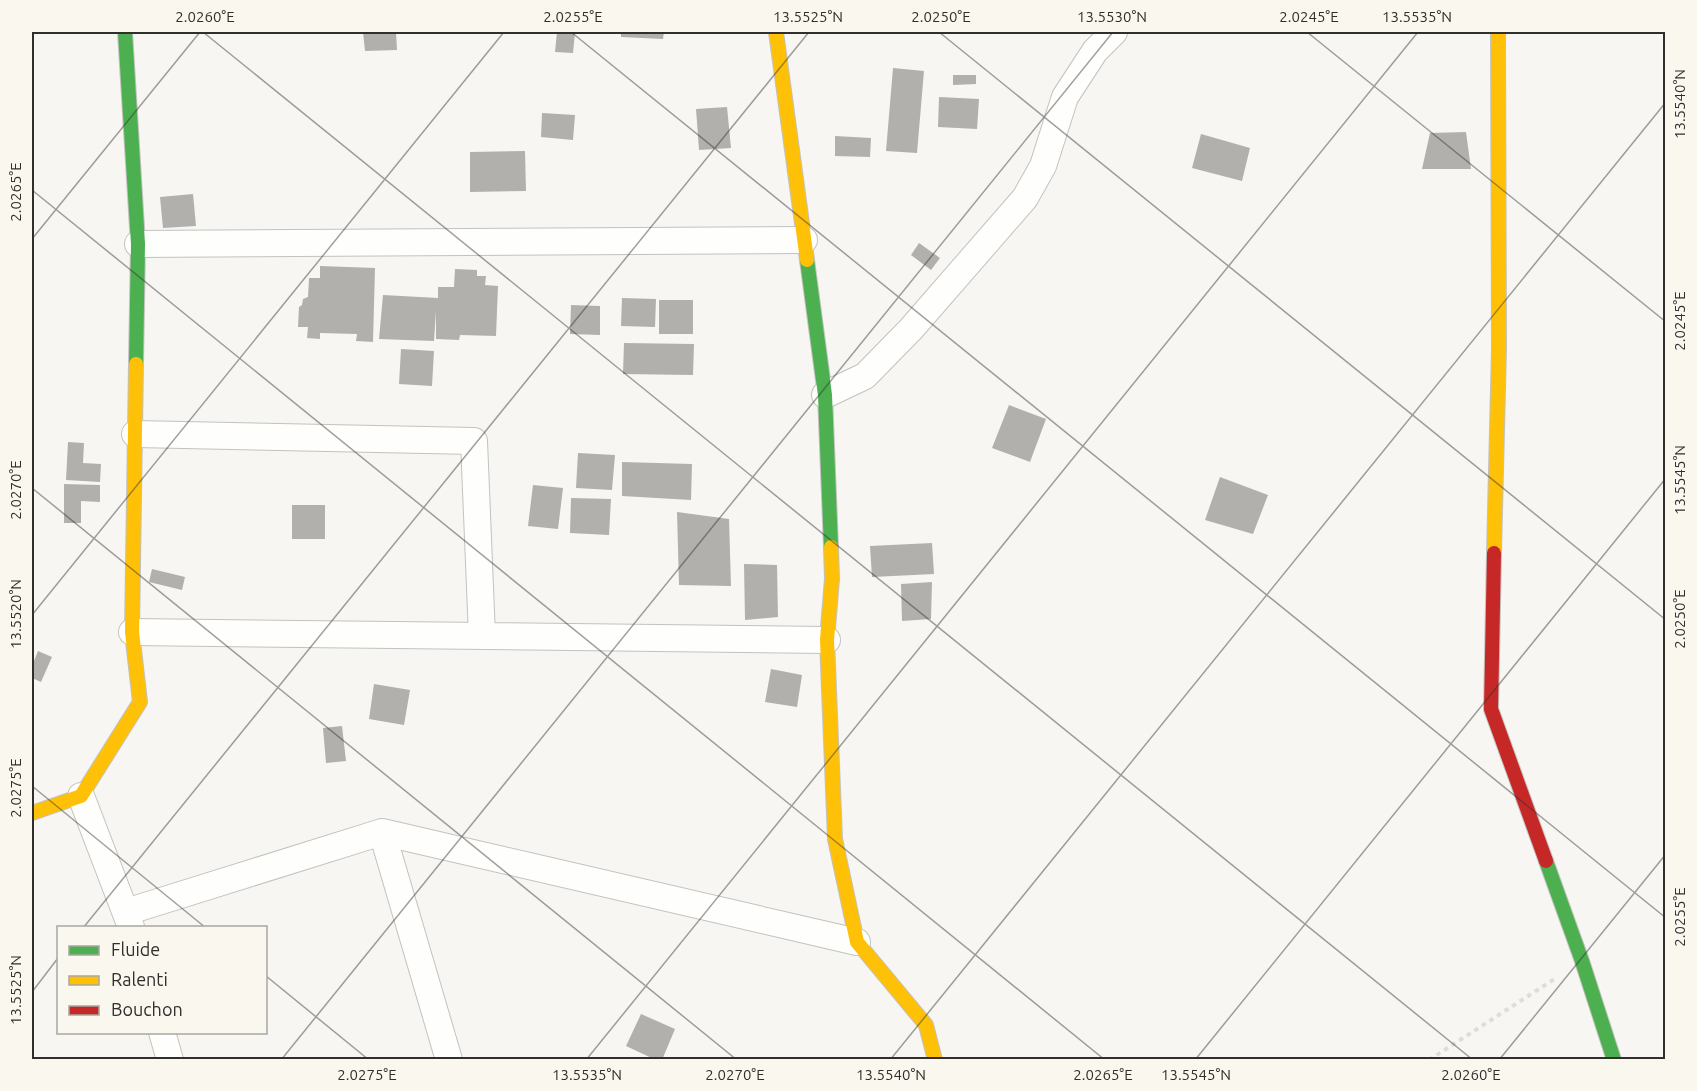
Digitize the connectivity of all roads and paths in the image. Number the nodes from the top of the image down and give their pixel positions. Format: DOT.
graph roads {
  1 [pos="125,32"];
  2 [pos="776,32"];
  3 [pos="1114,32"];
  4 [pos="1498,32"];
  5 [pos="804,240"];
  6 [pos="138,244"];
  7 [pos="825,395"];
  8 [pos="135,434"];
  9 [pos="132,632"];
  10 [pos="482,636"];
  11 [pos="827,640"];
  12 [pos="81,796"];
  13 [pos="32,813"];
  14 [pos="382,832"];
  15 [pos="128,920"];
  16 [pos="857,942"];
  17 [pos="1582,961"];
  18 [pos="163,1034"];
  19 [pos="171,1059"];
  20 [pos="449,1059"];
  21 [pos="935,1059"];
  22 [pos="1429,1059"];
  23 [pos="1614,1059"];
  1 -- 6 [label="street"];
  2 -- 5 [label="street"];
  3 -- 7 [label="street"];
  4 -- 17 [label="street"];
  5 -- 6 [label="street"];
  5 -- 7 [label="street"];
  6 -- 8 [label="street"];
  7 -- 11 [label="street"];
  8 -- 9 [label="street"];
  8 -- 10 [label="street"];
  9 -- 10 [label="street"];
  9 -- 12 [label="street"];
  10 -- 11 [label="street"];
  11 -- 16 [label="street"];
  12 -- 13 [label="street"];
  12 -- 15 [label="street"];
  14 -- 15 [label="street"];
  14 -- 16 [label="street"];
  14 -- 20 [label="street"];
  16 -- 21 [label="street"];
  17 -- 22 [label="path"];
  17 -- 23 [label="street"];
  18 -- 19 [label="street"];
}
